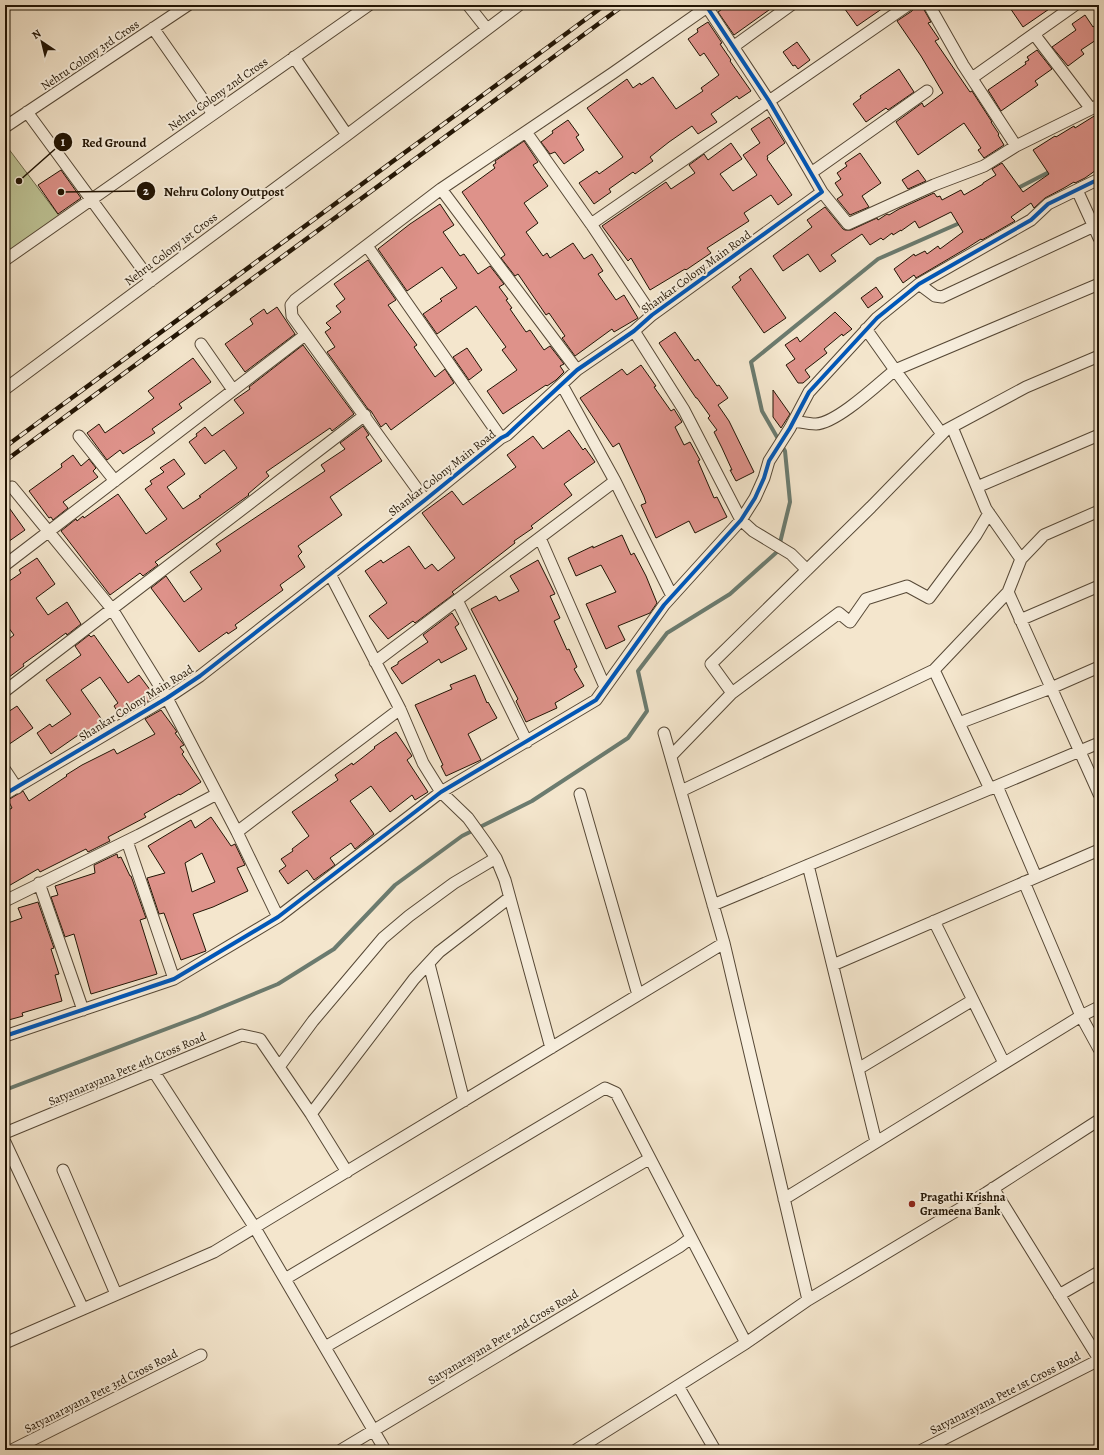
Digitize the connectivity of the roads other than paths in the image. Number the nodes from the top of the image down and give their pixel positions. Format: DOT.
graph roads {
  1 [pos="188,5"];
  2 [pos="369,5"];
  3 [pos="468,5"];
  4 [pos="519,5"];
  5 [pos="791,5"];
  6 [pos="908,5"];
  7 [pos="929,5"];
  8 [pos="1075,5"];
  9 [pos="708,6"];
  10 [pos="153,28"];
  11 [pos="487,29"];
  12 [pos="1034,34"];
  13 [pos="733,47"];
  14 [pos="294,57"];
  15 [pos="972,78"];
  16 [pos="927,91"];
  17 [pos="769,101"];
  18 [pos="1095,107"];
  19 [pos="27,112"];
  20 [pos="213,114"];
  21 [pos="5,127"];
  22 [pos="526,132"];
  23 [pos="347,135"];
  24 [pos="1016,146"];
  25 [pos="811,173"];
  26 [pos="1099,179"];
  27 [pos="441,189"];
  28 [pos="1077,190"];
  29 [pos="822,192"];
  30 [pos="92,199"];
  31 [pos="591,224"];
  32 [pos="1094,226"];
  33 [pos="1099,238"];
  34 [pos="367,246"];
  35 [pos="5,260"];
  36 [pos="151,281"];
  37 [pos="919,284"];
  38 [pos="1099,284"];
  39 [pos="652,315"];
  40 [pos="866,329"];
  41 [pos="634,331"];
  42 [pos="305,335"];
  43 [pos="201,344"];
  44 [pos="1099,356"];
  45 [pos="577,370"];
  46 [pos="895,370"];
  47 [pos="562,385"];
  48 [pos="5,389"];
  49 [pos="233,390"];
  50 [pos="365,415"];
  51 [pos="792,425"];
  52 [pos="952,427"];
  53 [pos="942,434"];
  54 [pos="1099,435"];
  55 [pos="78,436"];
  56 [pos="501,438"];
  57 [pos="115,481"];
  58 [pos="616,481"];
  59 [pos="12,487"];
  60 [pos="977,487"];
  61 [pos="425,500"];
  62 [pos="1099,510"];
  63 [pos="989,513"];
  64 [pos="741,520"];
  65 [pos="49,531"];
  66 [pos="540,538"];
  67 [pos="1021,559"];
  68 [pos="5,565"];
  69 [pos="807,570"];
  70 [pos="330,574"];
  71 [pos="1099,586"];
  72 [pos="1008,592"];
  73 [pos="672,596"];
  74 [pos="457,600"];
  75 [pos="112,609"];
  76 [pos="1020,620"];
  77 [pos="375,662"];
  78 [pos="1099,667"];
  79 [pos="934,670"];
  80 [pos="605,687"];
  81 [pos="1051,688"];
  82 [pos="5,691"];
  83 [pos="732,694"];
  84 [pos="167,698"];
  85 [pos="400,709"];
  86 [pos="959,723"];
  87 [pos="664,733"];
  88 [pos="527,742"];
  89 [pos="1099,743"];
  90 [pos="1080,751"];
  91 [pos="671,756"];
  92 [pos="5,770"];
  93 [pos="17,788"];
  94 [pos="993,788"];
  95 [pos="681,791"];
  96 [pos="441,792"];
  97 [pos="5,794"];
  98 [pos="217,794"];
  99 [pos="580,794"];
  100 [pos="1099,794"];
  101 [pos="237,832"];
  102 [pos="127,841"];
  103 [pos="1099,850"];
  104 [pos="496,858"];
  105 [pos="808,865"];
  106 [pos="1036,877"];
  107 [pos="1024,882"];
  108 [pos="39,883"];
  109 [pos="509,898"];
  110 [pos="5,901"];
  111 [pos="713,905"];
  112 [pos="278,917"];
  113 [pos="934,921"];
  114 [pos="724,943"];
  115 [pos="428,964"];
  116 [pos="833,965"];
  117 [pos="174,980"];
  118 [pos="638,995"];
  119 [pos="973,1000"];
  120 [pos="1099,1007"];
  121 [pos="83,1010"];
  122 [pos="1081,1016"];
  123 [pos="5,1036"];
  124 [pos="551,1048"];
  125 [pos="1099,1049"];
  126 [pos="1004,1063"];
  127 [pos="279,1067"];
  128 [pos="858,1069"];
  129 [pos="154,1072"];
  130 [pos="464,1101"];
  131 [pos="311,1114"];
  132 [pos="1099,1120"];
  133 [pos="5,1133"];
  134 [pos="5,1142"];
  135 [pos="876,1142"];
  136 [pos="650,1159"];
  137 [pos="63,1170"];
  138 [pos="347,1172"];
  139 [pos="993,1188"];
  140 [pos="784,1199"];
  141 [pos="255,1228"];
  142 [pos="691,1238"];
  143 [pos="1099,1272"];
  144 [pos="285,1279"];
  145 [pos="116,1294"];
  146 [pos="1059,1295"];
  147 [pos="808,1300"];
  148 [pos="83,1309"];
  149 [pos="5,1343"];
  150 [pos="746,1343"];
  151 [pos="325,1347"];
  152 [pos="201,1355"];
  153 [pos="1099,1360"];
  154 [pos="678,1386"];
  155 [pos="374,1430"];
  156 [pos="12,1450"];
  157 [pos="341,1450"];
  158 [pos="385,1450"];
  159 [pos="576,1450"];
  160 [pos="715,1450"];
  161 [pos="922,1450"];
  1 -- 10 [label="street, Nehru Colony 3rd Cross"];
  2 -- 14 [label="street, Nehru Colony 2nd Cross"];
  3 -- 11 [label="street"];
  4 -- 11 [label="street, Nehru Colony 1st Cross"];
  5 -- 13 [label="street"];
  6 -- 17 [label="street"];
  7 -- 15 [label="street"];
  8 -- 12 [label="street"];
  9 -- 13 [label="street"];
  9 -- 22 [label="street"];
  10 -- 19 [label="street, Nehru Colony 3rd Cross"];
  10 -- 20 [label="street"];
  11 -- 23 [label="street, Nehru Colony 1st Cross"];
  12 -- 15 [label="street"];
  12 -- 18 [label="street"];
  13 -- 17 [label="street"];
  14 -- 20 [label="street, Nehru Colony 2nd Cross"];
  14 -- 23 [label="street"];
  15 -- 24 [label="street"];
  16 -- 25 [label="street"];
  17 -- 25 [label="street"];
  17 -- 31 [label="street"];
  18 -- 24 [label="street"];
  19 -- 21 [label="street, Nehru Colony 3rd Cross"];
  19 -- 30 [label="street"];
  20 -- 30 [label="street, Nehru Colony 2nd Cross"];
  22 -- 27 [label="street"];
  22 -- 31 [label="street"];
  23 -- 36 [label="street, Nehru Colony 1st Cross"];
  24 -- 29 [label="street"];
  25 -- 29 [label="street"];
  26 -- 28 [label="street"];
  27 -- 34 [label="street"];
  27 -- 45 [label="street"];
  28 -- 32 [label="street"];
  28 -- 37 [label="street"];
  29 -- 39 [label="street, Shankar Colony Main Road"];
  30 -- 35 [label="street, Nehru Colony 2nd Cross"];
  30 -- 36 [label="street"];
  31 -- 39 [label="street"];
  32 -- 33 [label="street"];
  32 -- 37 [label="street"];
  34 -- 42 [label="street"];
  34 -- 56 [label="street"];
  36 -- 48 [label="street, Nehru Colony 1st Cross"];
  37 -- 40 [label="street"];
  38 -- 46 [label="street"];
  39 -- 41 [label="street, Shankar Colony Main Road"];
  40 -- 46 [label="street"];
  40 -- 51 [label="street"];
  41 -- 45 [label="street, Shankar Colony Main Road"];
  41 -- 64 [label="street"];
  42 -- 49 [label="street"];
  42 -- 50 [label="street"];
  43 -- 49 [label="street"];
  44 -- 52 [label="street"];
  45 -- 47 [label="street, Shankar Colony Main Road"];
  46 -- 51 [label="street"];
  46 -- 53 [label="street"];
  47 -- 56 [label="street, Shankar Colony Main Road"];
  47 -- 58 [label="street"];
  49 -- 57 [label="street"];
  50 -- 61 [label="street"];
  50 -- 75 [label="street"];
  51 -- 64 [label="street"];
  52 -- 53 [label="street"];
  52 -- 60 [label="street"];
  53 -- 69 [label="street"];
  54 -- 60 [label="street"];
  55 -- 57 [label="street"];
  56 -- 61 [label="street, Shankar Colony Main Road"];
  57 -- 65 [label="street"];
  58 -- 66 [label="street"];
  58 -- 73 [label="street"];
  59 -- 65 [label="street"];
  60 -- 63 [label="street"];
  61 -- 70 [label="street, Shankar Colony Main Road"];
  62 -- 67 [label="street"];
  63 -- 67 [label="street"];
  63 -- 83 [label="street"];
  64 -- 69 [label="street"];
  64 -- 73 [label="street"];
  65 -- 68 [label="street"];
  65 -- 75 [label="street"];
  66 -- 74 [label="street"];
  66 -- 80 [label="street"];
  67 -- 72 [label="street"];
  69 -- 83 [label="street"];
  70 -- 77 [label="street"];
  70 -- 84 [label="street, Shankar Colony Main Road"];
  71 -- 76 [label="street"];
  72 -- 76 [label="street"];
  72 -- 79 [label="street"];
  73 -- 80 [label="street"];
  74 -- 77 [label="street"];
  74 -- 88 [label="street"];
  75 -- 82 [label="street"];
  75 -- 84 [label="street"];
  76 -- 81 [label="street"];
  77 -- 85 [label="street"];
  78 -- 81 [label="street"];
  79 -- 86 [label="street"];
  79 -- 95 [label="street"];
  80 -- 88 [label="street"];
  81 -- 86 [label="street"];
  81 -- 90 [label="street"];
  83 -- 91 [label="street"];
  84 -- 93 [label="street, Shankar Colony Main Road"];
  84 -- 98 [label="street"];
  85 -- 96 [label="street"];
  85 -- 101 [label="street"];
  86 -- 94 [label="street"];
  87 -- 91 [label="street"];
  88 -- 96 [label="street"];
  89 -- 90 [label="street"];
  90 -- 94 [label="street"];
  90 -- 100 [label="street"];
  91 -- 95 [label="street"];
  92 -- 93 [label="street"];
  93 -- 97 [label="street, Shankar Colony Main Road"];
  94 -- 105 [label="street"];
  94 -- 106 [label="street"];
  95 -- 111 [label="street"];
  96 -- 104 [label="street"];
  96 -- 112 [label="street"];
  98 -- 101 [label="street"];
  98 -- 102 [label="street"];
  99 -- 118 [label="street"];
  101 -- 112 [label="street"];
  102 -- 108 [label="street"];
  102 -- 117 [label="street"];
  103 -- 106 [label="street"];
  104 -- 109 [label="street"];
  104 -- 127 [label="street"];
  105 -- 111 [label="street"];
  105 -- 116 [label="street"];
  106 -- 107 [label="street"];
  107 -- 113 [label="street"];
  107 -- 122 [label="street"];
  108 -- 110 [label="street"];
  108 -- 121 [label="street"];
  109 -- 115 [label="street"];
  109 -- 124 [label="street"];
  111 -- 114 [label="street"];
  112 -- 117 [label="street"];
  113 -- 116 [label="street"];
  113 -- 119 [label="street"];
  114 -- 118 [label="street"];
  114 -- 140 [label="street"];
  115 -- 130 [label="street"];
  115 -- 131 [label="street"];
  116 -- 128 [label="street"];
  117 -- 121 [label="street"];
  118 -- 124 [label="street"];
  119 -- 126 [label="street"];
  119 -- 128 [label="street"];
  120 -- 122 [label="street"];
  121 -- 123 [label="street"];
  122 -- 125 [label="street"];
  122 -- 126 [label="street"];
  124 -- 130 [label="street"];
  126 -- 135 [label="street"];
  127 -- 129 [label="street, Satyanarayana Pete 4th Cross Road"];
  127 -- 131 [label="street"];
  128 -- 135 [label="street"];
  129 -- 133 [label="street, Satyanarayana Pete 4th Cross Road"];
  129 -- 141 [label="street"];
  130 -- 138 [label="street"];
  131 -- 138 [label="street"];
  132 -- 139 [label="street"];
  134 -- 148 [label="street"];
  135 -- 140 [label="street"];
  136 -- 142 [label="street"];
  136 -- 144 [label="street"];
  136 -- 151 [label="street"];
  137 -- 145 [label="street"];
  138 -- 141 [label="street"];
  139 -- 146 [label="street"];
  139 -- 147 [label="street"];
  140 -- 147 [label="street"];
  141 -- 144 [label="street"];
  141 -- 145 [label="street"];
  142 -- 150 [label="street"];
  142 -- 155 [label="street, Satyanarayana Pete 2nd Cross Road"];
  143 -- 146 [label="street"];
  144 -- 151 [label="street"];
  145 -- 148 [label="street"];
  146 -- 153 [label="street"];
  147 -- 150 [label="street"];
  148 -- 149 [label="street"];
  150 -- 154 [label="street"];
  151 -- 155 [label="street"];
  152 -- 156 [label="street, Satyanarayana Pete 3rd Cross Road"];
  153 -- 161 [label="street, Satyanarayana Pete 1st Cross Road"];
  154 -- 159 [label="street"];
  154 -- 160 [label="street"];
  155 -- 157 [label="street, Satyanarayana Pete 2nd Cross Road"];
  155 -- 158 [label="street"];
}
